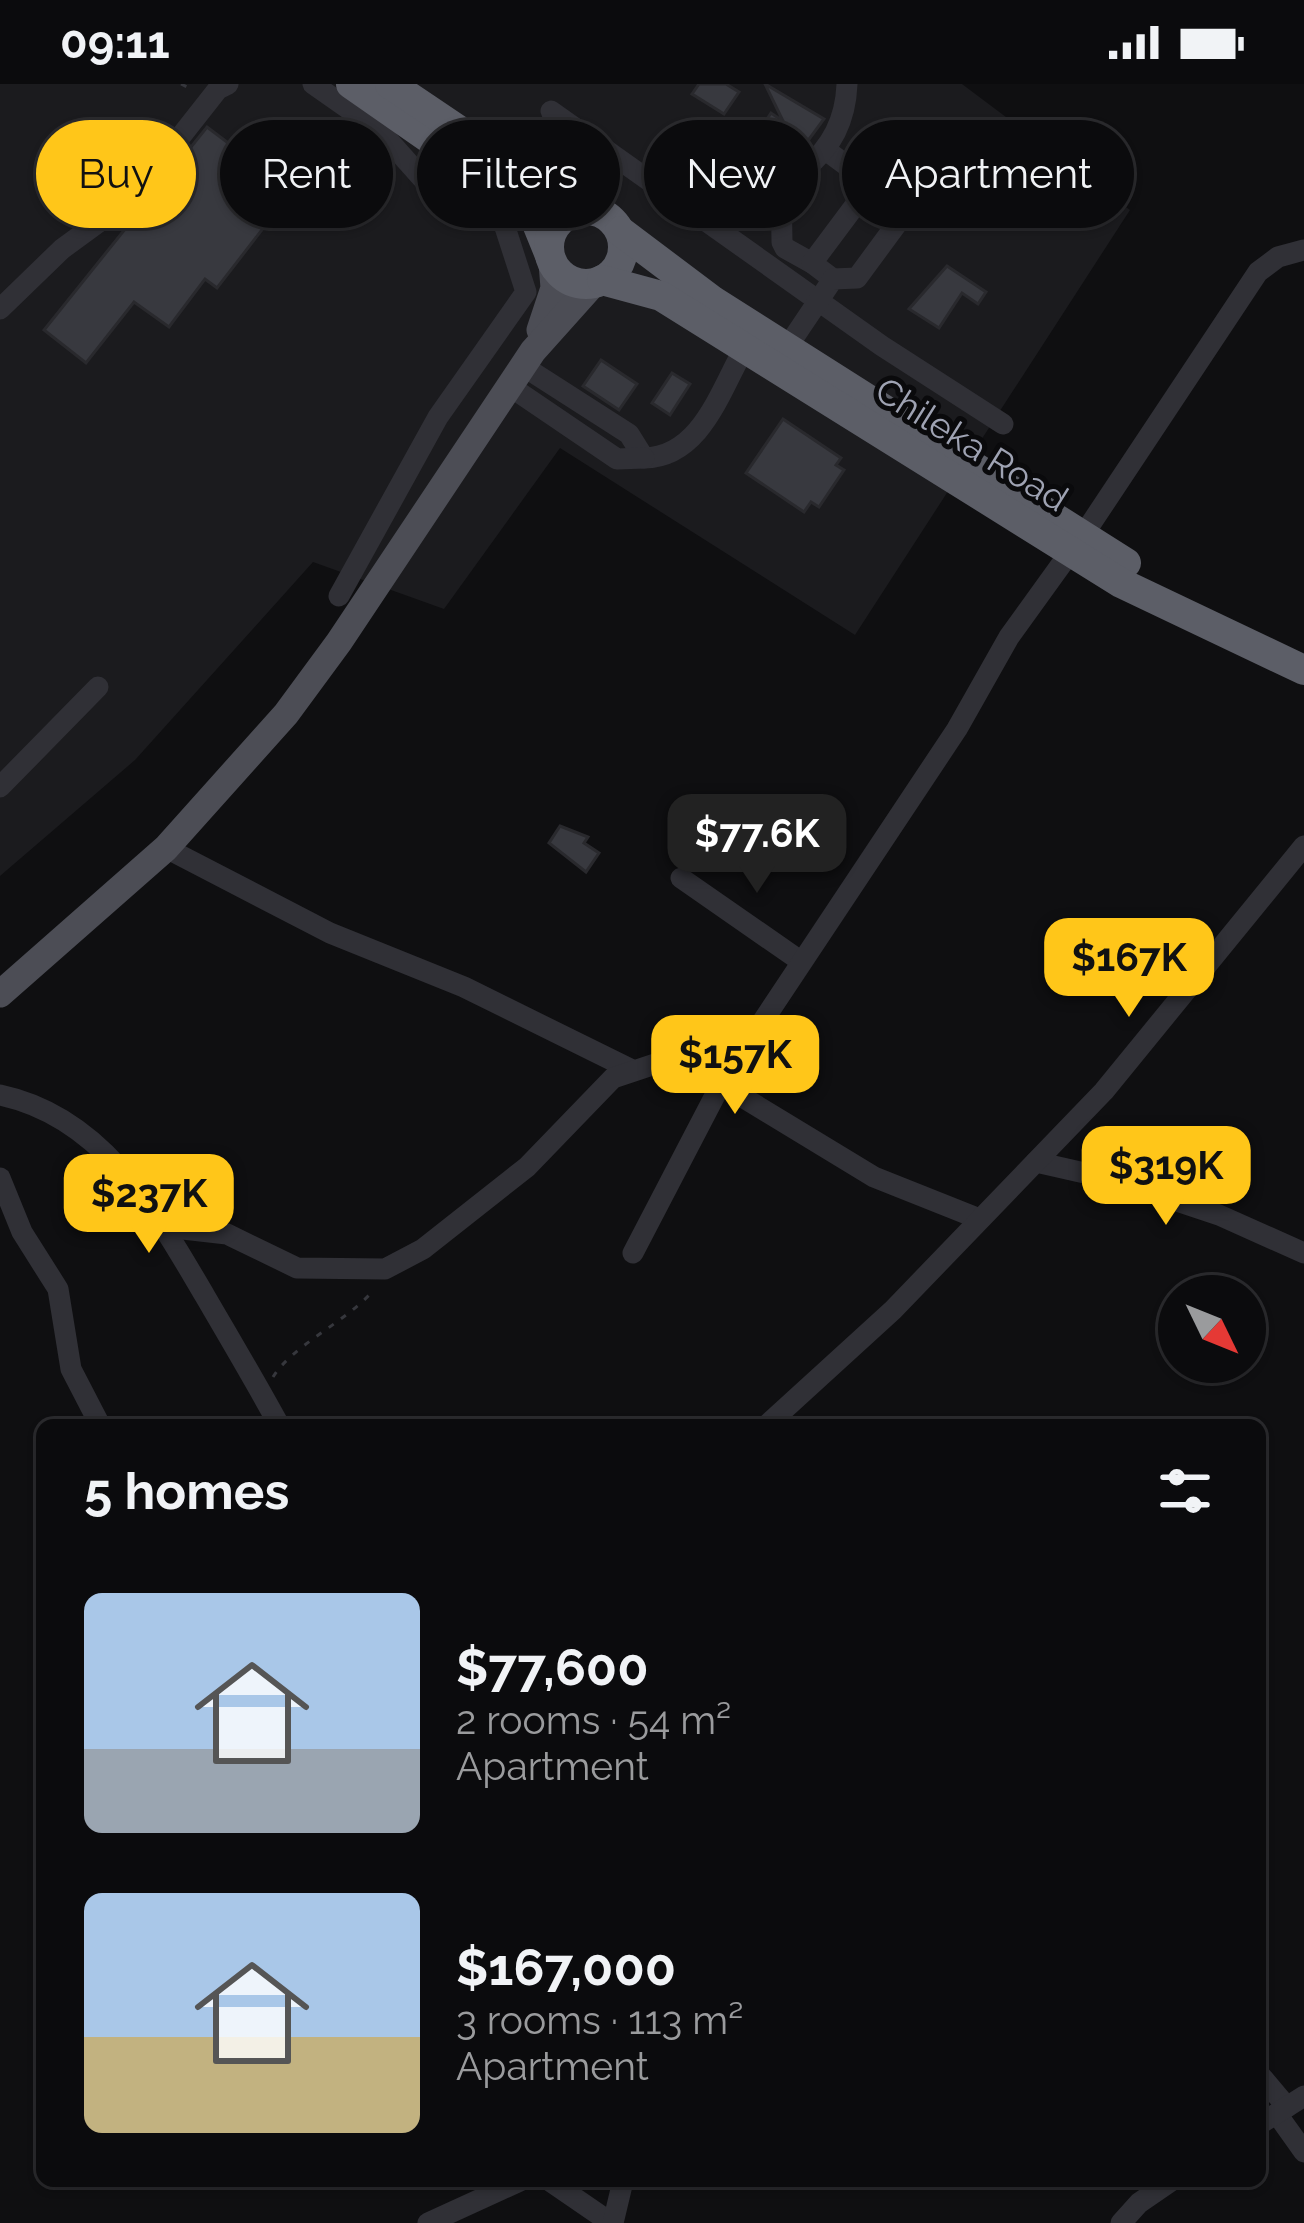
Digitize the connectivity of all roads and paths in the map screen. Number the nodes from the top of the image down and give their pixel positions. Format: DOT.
graph roads {
  1 [pos="228,84"];
  2 [pos="313,84"];
  3 [pos="351,84"];
  4 [pos="390,84"];
  5 [pos="847,84"];
  6 [pos="551,111"];
  7 [pos="443,120"];
  8 [pos="827,151"];
  9 [pos="818,160"];
  10 [pos="842,162"];
  11 [pos="842,223"];
  12 [pos="556,228"];
  13 [pos="618,228"];
  14 [pos="782,228"];
  15 [pos="894,228"];
  16 [pos="620,231"];
  17 [pos="1304,250"];
  18 [pos="551,258"];
  19 [pos="812,263"];
  20 [pos="833,279"];
  21 [pos="597,282"];
  22 [pos="818,302"];
  23 [pos="0,309"];
  24 [pos="788,346"];
  25 [pos="746,347"];
  26 [pos="522,367"];
  27 [pos="1003,424"];
  28 [pos="1077,543"];
  29 [pos="339,596"];
  30 [pos="1304,650"];
  31 [pos="1304,670"];
  32 [pos="98,687"];
  33 [pos="0,787"];
  34 [pos="1304,846"];
  35 [pos="166,848"];
  36 [pos="681,878"];
  37 [pos="800,960"];
  38 [pos="0,994"];
  39 [pos="631,1069"];
  40 [pos="721,1084"];
  41 [pos="0,1095"];
  42 [pos="1036,1162"];
  43 [pos="0,1178"];
  44 [pos="977,1218"];
  45 [pos="165,1227"];
  46 [pos="633,1253"];
  47 [pos="1304,1253"];
  48 [pos="385,1269"];
  49 [pos="262,1393"];
  50 [pos="97,1419"];
  51 [pos="276,1419"];
  52 [pos="774,1419"];
  53 [pos="1266,2085"];
  54 [pos="1282,2110"];
  55 [pos="1304,2152"];
  56 [pos="507,2187"];
  57 [pos="559,2187"];
  58 [pos="621,2187"];
  59 [pos="1162,2187"];
  60 [pos="428,2223"];
  61 [pos="612,2223"];
  62 [pos="1120,2223"];
  1 -- 23 [label="street"];
  2 -- 29 [label="street"];
  3 -- 18 [label="highway"];
  4 -- 7 [label="highway, Chileka Road"];
  5 -- 8 [label="street"];
  6 -- 22 [label="street"];
  8 -- 9 [label="street"];
  8 -- 10 [label="street"];
  11 -- 19 [label="street"];
  12 -- 18 [label="highway"];
  13 -- 16 [label="highway, Chileka Road"];
  14 -- 19 [label="street"];
  15 -- 20 [label="street"];
  16 -- 21 [label="highway"];
  16 -- 24 [label="highway, Chileka Road"];
  17 -- 28 [label="street"];
  18 -- 21 [label="highway, Chileka Road"];
  18 -- 26 [label="main road"];
  19 -- 20 [label="street"];
  20 -- 22 [label="street"];
  21 -- 25 [label="highway, Chileka Road"];
  21 -- 26 [label="main road"];
  22 -- 24 [label="street"];
  22 -- 27 [label="street"];
  24 -- 28 [label="highway, Chileka Road"];
  25 -- 26 [label="street"];
  25 -- 28 [label="highway, Chileka Road"];
  26 -- 35 [label="main road"];
  28 -- 30 [label="highway"];
  28 -- 31 [label="highway, Chileka Road"];
  28 -- 37 [label="street"];
  32 -- 33 [label="street"];
  34 -- 42 [label="street"];
  35 -- 38 [label="main road"];
  35 -- 39 [label="street"];
  36 -- 37 [label="street"];
  37 -- 40 [label="street"];
  39 -- 40 [label="street"];
  39 -- 48 [label="street"];
  40 -- 44 [label="street"];
  40 -- 46 [label="street"];
  41 -- 45 [label="street"];
  42 -- 44 [label="street"];
  42 -- 47 [label="street"];
  43 -- 50 [label="street"];
  44 -- 52 [label="street"];
  45 -- 48 [label="street"];
  45 -- 49 [label="street"];
  48 -- 49 [label="path"];
  49 -- 51 [label="street"];
  53 -- 54 [label="street"];
  54 -- 55 [label="street"];
  56 -- 60 [label="street"];
  57 -- 61 [label="street"];
  58 -- 61 [label="street"];
  59 -- 62 [label="street"];
}
